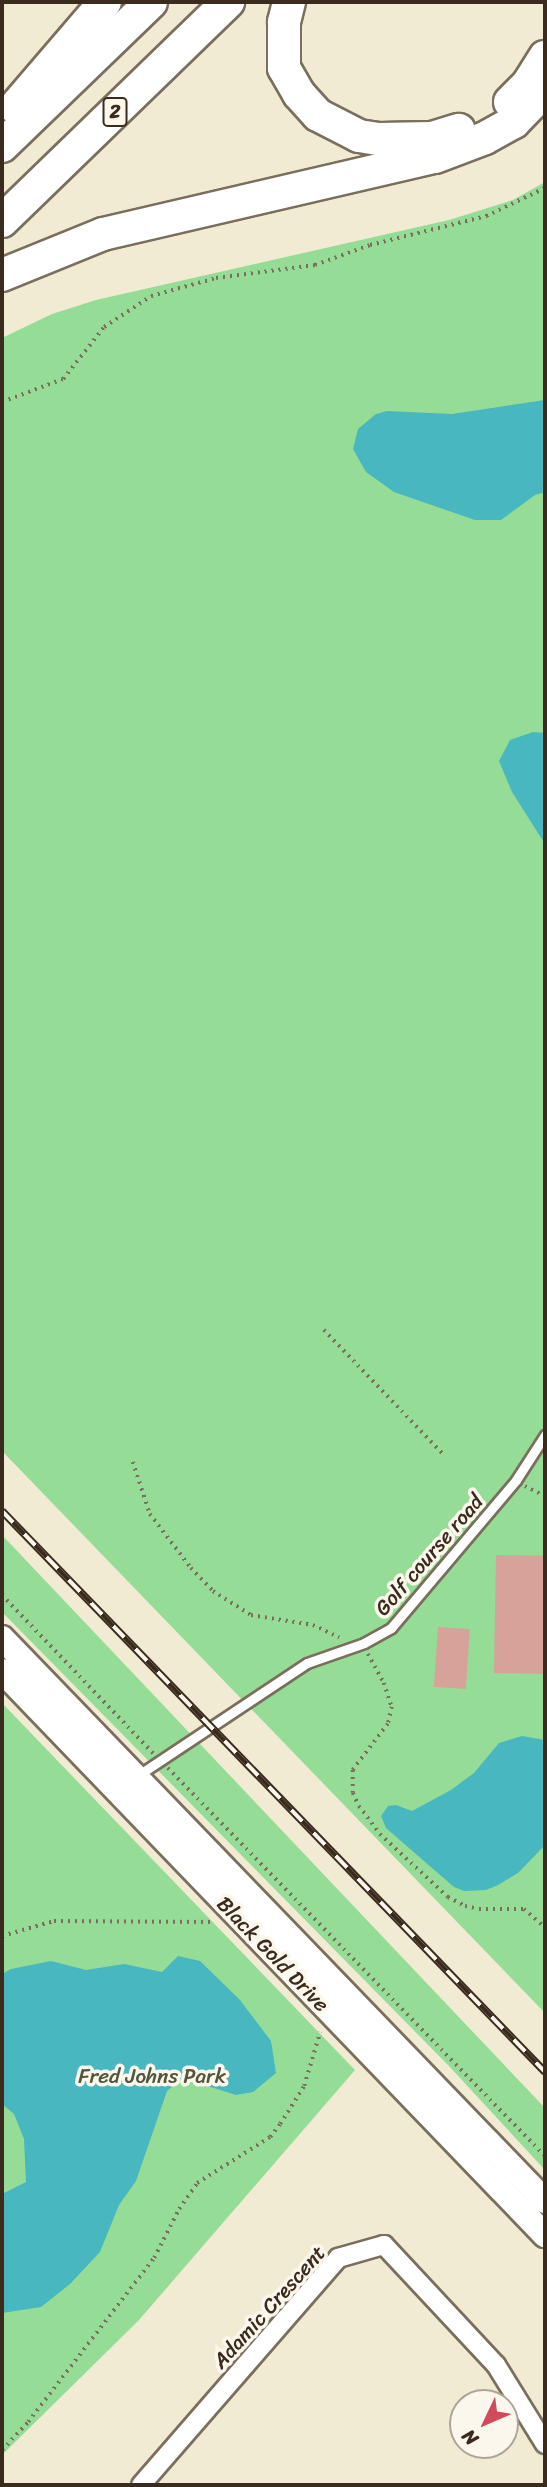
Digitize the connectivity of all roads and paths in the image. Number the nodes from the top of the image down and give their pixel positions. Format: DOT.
graph roads {
  1 [pos="105,2"];
  2 [pos="151,2"];
  3 [pos="229,2"];
  4 [pos="289,2"];
  5 [pos="545,57"];
  6 [pos="545,90"];
  7 [pos="2,124"];
  8 [pos="2,146"];
  9 [pos="545,188"];
  10 [pos="2,221"];
  11 [pos="2,275"];
  12 [pos="2,402"];
  13 [pos="324,1330"];
  14 [pos="545,1435"];
  15 [pos="445,1456"];
  16 [pos="132,1462"];
  17 [pos="516,1480"];
  18 [pos="545,1496"];
  19 [pos="2,1595"];
  20 [pos="2,1638"];
  21 [pos="364,1643"];
  22 [pos="2,1671"];
  23 [pos="160,1760"];
  24 [pos="136,1777"];
  25 [pos="220,1922"];
  26 [pos="545,1927"];
  27 [pos="2,1936"];
  28 [pos="321,2027"];
  29 [pos="545,2156"];
  30 [pos="545,2201"];
  31 [pos="545,2235"];
  32 [pos="545,2444"];
  33 [pos="2,2450"];
  34 [pos="141,2485"];
  1 -- 7 [label="highway"];
  2 -- 8 [label="highway"];
  3 -- 10 [label="highway, 2"];
  4 -- 5 [label="highway"];
  6 -- 11 [label="highway"];
  9 -- 12 [label="path"];
  13 -- 15 [label="path"];
  14 -- 17 [label="lane, Golf course road"];
  16 -- 21 [label="path"];
  17 -- 18 [label="path"];
  17 -- 21 [label="lane, Golf course road"];
  19 -- 23 [label="path"];
  20 -- 24 [label="main road, Black Gold Drive"];
  21 -- 23 [label="lane, Golf course road"];
  21 -- 26 [label="path"];
  22 -- 31 [label="main road, Black Gold Drive"];
  23 -- 24 [label="lane, Golf course road"];
  23 -- 29 [label="path"];
  24 -- 30 [label="main road, Black Gold Drive"];
  25 -- 27 [label="path"];
  28 -- 33 [label="path"];
  32 -- 34 [label="street, Adamic Crescent"];
}
